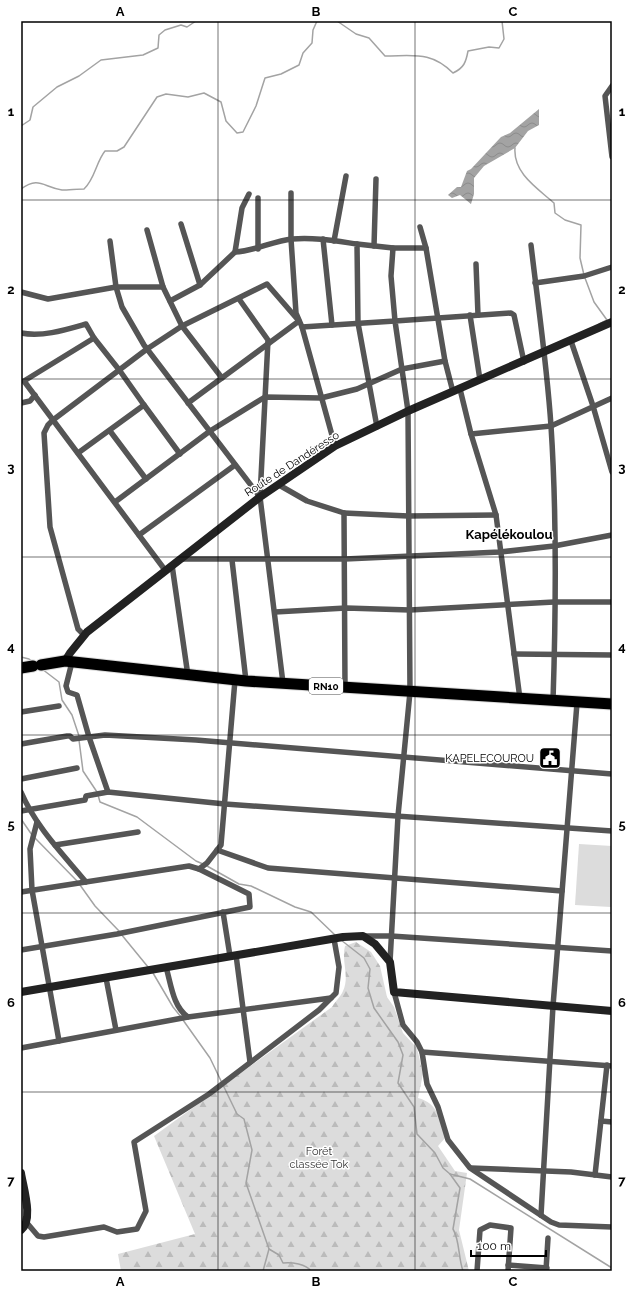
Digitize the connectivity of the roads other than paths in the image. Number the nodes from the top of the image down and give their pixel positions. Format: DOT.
graph roads {
  1 [pos="612,86"];
  2 [pos="610,126"];
  3 [pos="612,158"];
  4 [pos="346,176"];
  5 [pos="376,179"];
  6 [pos="291,193"];
  7 [pos="249,194"];
  8 [pos="258,198"];
  9 [pos="181,224"];
  10 [pos="420,227"];
  11 [pos="146,230"];
  12 [pos="291,239"];
  13 [pos="323,239"];
  14 [pos="110,241"];
  15 [pos="334,241"];
  16 [pos="357,244"];
  17 [pos="531,245"];
  18 [pos="374,246"];
  19 [pos="393,248"];
  20 [pos="426,248"];
  21 [pos="258,249"];
  22 [pos="235,252"];
  23 [pos="476,264"];
  24 [pos="612,266"];
  25 [pos="535,283"];
  26 [pos="200,285"];
  27 [pos="116,287"];
  28 [pos="163,287"];
  29 [pos="21,292"];
  30 [pos="239,299"];
  31 [pos="170,301"];
  32 [pos="470,315"];
  33 [pos="478,315"];
  34 [pos="438,318"];
  35 [pos="299,321"];
  36 [pos="396,321"];
  37 [pos="612,322"];
  38 [pos="358,323"];
  39 [pos="332,325"];
  40 [pos="182,326"];
  41 [pos="302,327"];
  42 [pos="21,333"];
  43 [pos="94,338"];
  44 [pos="571,340"];
  45 [pos="268,344"];
  46 [pos="147,349"];
  47 [pos="544,352"];
  48 [pos="445,361"];
  49 [pos="524,362"];
  50 [pos="402,369"];
  51 [pos="120,371"];
  52 [pos="222,378"];
  53 [pos="480,380"];
  54 [pos="369,385"];
  55 [pos="456,390"];
  56 [pos="35,396"];
  57 [pos="265,397"];
  58 [pos="321,398"];
  59 [pos="612,398"];
  60 [pos="21,403"];
  61 [pos="188,403"];
  62 [pos="144,405"];
  63 [pos="593,406"];
  64 [pos="408,411"];
  65 [pos="53,420"];
  66 [pos="551,426"];
  67 [pos="376,427"];
  68 [pos="110,431"];
  69 [pos="210,431"];
  70 [pos="471,434"];
  71 [pos="335,446"];
  72 [pos="78,453"];
  73 [pos="180,454"];
  74 [pos="235,465"];
  75 [pos="612,472"];
  76 [pos="146,479"];
  77 [pos="279,485"];
  78 [pos="260,497"];
  79 [pos="115,502"];
  80 [pos="344,513"];
  81 [pos="496,515"];
  82 [pos="408,516"];
  83 [pos="612,535"];
  84 [pos="139,536"];
  85 [pos="554,546"];
  86 [pos="500,552"];
  87 [pos="409,556"];
  88 [pos="180,559"];
  89 [pos="269,559"];
  90 [pos="345,559"];
  91 [pos="232,560"];
  92 [pos="172,565"];
  93 [pos="165,570"];
  94 [pos="554,602"];
  95 [pos="612,602"];
  96 [pos="507,605"];
  97 [pos="346,608"];
  98 [pos="410,610"];
  99 [pos="275,612"];
  100 [pos="84,635"];
  101 [pos="514,654"];
  102 [pos="554,654"];
  103 [pos="612,655"];
  104 [pos="69,662"];
  105 [pos="21,668"];
  106 [pos="188,676"];
  107 [pos="235,680"];
  108 [pos="246,681"];
  109 [pos="283,683"];
  110 [pos="345,687"];
  111 [pos="410,692"];
  112 [pos="520,699"];
  113 [pos="553,701"];
  114 [pos="577,703"];
  115 [pos="612,704"];
  116 [pos="59,706"];
  117 [pos="21,712"];
  118 [pos="86,738"];
  119 [pos="229,743"];
  120 [pos="21,744"];
  121 [pos="404,758"];
  122 [pos="77,768"];
  123 [pos="572,771"];
  124 [pos="612,774"];
  125 [pos="21,779"];
  126 [pos="21,792"];
  127 [pos="108,792"];
  128 [pos="225,804"];
  129 [pos="29,810"];
  130 [pos="21,811"];
  131 [pos="398,816"];
  132 [pos="37,822"];
  133 [pos="567,828"];
  134 [pos="612,831"];
  135 [pos="138,832"];
  136 [pos="55,845"];
  137 [pos="217,850"];
  138 [pos="200,868"];
  139 [pos="394,877"];
  140 [pos="86,882"];
  141 [pos="32,890"];
  142 [pos="562,891"];
  143 [pos="21,892"];
  144 [pos="223,912"];
  145 [pos="363,936"];
  146 [pos="391,936"];
  147 [pos="337,938"];
  148 [pos="43,947"];
  149 [pos="558,947"];
  150 [pos="21,950"];
  151 [pos="612,951"];
  152 [pos="233,955"];
  153 [pos="390,962"];
  154 [pos="166,967"];
  155 [pos="106,978"];
  156 [pos="50,987"];
  157 [pos="21,992"];
  158 [pos="394,992"];
  159 [pos="331,998"];
  160 [pos="553,1006"];
  161 [pos="242,1008"];
  162 [pos="612,1011"];
  163 [pos="188,1017"];
  164 [pos="116,1030"];
  165 [pos="59,1041"];
  166 [pos="21,1048"];
  167 [pos="422,1052"];
  168 [pos="550,1061"];
  169 [pos="250,1062"];
  170 [pos="610,1066"];
  171 [pos="601,1121"];
  172 [pos="612,1122"];
  173 [pos="470,1168"];
  174 [pos="544,1171"];
  175 [pos="21,1173"];
  176 [pos="595,1175"];
  177 [pos="612,1177"];
  178 [pos="541,1215"];
  179 [pos="27,1223"];
  180 [pos="612,1227"];
  181 [pos="21,1230"];
  182 [pos="548,1238"];
  183 [pos="508,1268"];
  184 [pos="546,1269"];
  185 [pos="477,1271"];
  1 -- 2 [label="street"];
  2 -- 3 [label="street"];
  4 -- 15 [label="street"];
  5 -- 18 [label="street"];
  6 -- 12 [label="street"];
  7 -- 22 [label="street"];
  8 -- 21 [label="street"];
  9 -- 26 [label="street"];
  10 -- 20 [label="street"];
  11 -- 28 [label="street"];
  12 -- 13 [label="street"];
  12 -- 21 [label="street"];
  12 -- 35 [label="street"];
  13 -- 15 [label="street"];
  13 -- 39 [label="street"];
  14 -- 27 [label="street"];
  15 -- 16 [label="street"];
  16 -- 18 [label="street"];
  16 -- 38 [label="street"];
  17 -- 25 [label="street"];
  18 -- 19 [label="street"];
  19 -- 20 [label="street"];
  19 -- 36 [label="street"];
  20 -- 34 [label="street"];
  21 -- 22 [label="street"];
  22 -- 26 [label="street"];
  23 -- 33 [label="street"];
  24 -- 25 [label="street"];
  25 -- 47 [label="street"];
  26 -- 31 [label="street"];
  27 -- 28 [label="street"];
  27 -- 29 [label="street"];
  27 -- 46 [label="street"];
  28 -- 31 [label="street"];
  30 -- 35 [label="street"];
  30 -- 40 [label="street"];
  30 -- 45 [label="street"];
  31 -- 40 [label="street"];
  32 -- 33 [label="street"];
  32 -- 34 [label="street"];
  32 -- 53 [label="street"];
  33 -- 49 [label="street"];
  34 -- 36 [label="street"];
  34 -- 48 [label="street"];
  35 -- 41 [label="street"];
  35 -- 45 [label="street"];
  36 -- 38 [label="street"];
  36 -- 50 [label="street"];
  37 -- 44 [label="street, Route de Dandéresso"];
  38 -- 39 [label="street"];
  38 -- 54 [label="street"];
  39 -- 41 [label="street"];
  40 -- 46 [label="street"];
  40 -- 52 [label="street"];
  41 -- 58 [label="street"];
  42 -- 43 [label="street"];
  43 -- 51 [label="street"];
  43 -- 56 [label="street"];
  44 -- 47 [label="street, Route de Dandéresso"];
  44 -- 63 [label="street"];
  45 -- 52 [label="street"];
  45 -- 57 [label="street"];
  46 -- 51 [label="street"];
  46 -- 61 [label="street"];
  47 -- 49 [label="street, Route de Dandéresso"];
  47 -- 66 [label="street"];
  48 -- 50 [label="street"];
  48 -- 55 [label="street"];
  49 -- 53 [label="street, Route de Dandéresso"];
  50 -- 54 [label="street"];
  50 -- 64 [label="street"];
  51 -- 62 [label="street"];
  51 -- 65 [label="street"];
  52 -- 61 [label="street"];
  53 -- 55 [label="street, Route de Dandéresso"];
  54 -- 58 [label="street"];
  54 -- 67 [label="street"];
  55 -- 64 [label="street, Route de Dandéresso"];
  55 -- 70 [label="street"];
  56 -- 60 [label="street"];
  56 -- 65 [label="street"];
  57 -- 58 [label="street"];
  57 -- 69 [label="street"];
  57 -- 78 [label="street"];
  58 -- 71 [label="street"];
  59 -- 63 [label="street"];
  61 -- 69 [label="street"];
  62 -- 68 [label="street"];
  62 -- 73 [label="street"];
  63 -- 66 [label="street"];
  63 -- 75 [label="street"];
  64 -- 67 [label="street, Route de Dandéresso"];
  64 -- 82 [label="street"];
  65 -- 72 [label="street"];
  65 -- 100 [label="street"];
  66 -- 70 [label="street"];
  66 -- 85 [label="street"];
  67 -- 71 [label="street, Route de Dandéresso"];
  68 -- 72 [label="street"];
  68 -- 76 [label="street"];
  69 -- 73 [label="street"];
  69 -- 74 [label="street"];
  70 -- 81 [label="street"];
  71 -- 77 [label="street, Route de Dandéresso"];
  72 -- 79 [label="street"];
  73 -- 76 [label="street"];
  74 -- 78 [label="street"];
  74 -- 84 [label="street"];
  76 -- 79 [label="street"];
  77 -- 78 [label="street, Route de Dandéresso"];
  77 -- 80 [label="street"];
  78 -- 88 [label="street, Route de Dandéresso"];
  78 -- 89 [label="street"];
  79 -- 84 [label="street"];
  80 -- 82 [label="street"];
  80 -- 90 [label="street"];
  81 -- 82 [label="street"];
  81 -- 86 [label="street"];
  82 -- 87 [label="street"];
  83 -- 85 [label="street"];
  84 -- 93 [label="street"];
  85 -- 86 [label="street"];
  85 -- 94 [label="street"];
  86 -- 87 [label="street"];
  86 -- 96 [label="street"];
  87 -- 90 [label="street"];
  87 -- 98 [label="street"];
  88 -- 91 [label="street"];
  88 -- 92 [label="street, Route de Dandéresso"];
  89 -- 90 [label="street"];
  89 -- 91 [label="street"];
  89 -- 99 [label="street"];
  90 -- 97 [label="street"];
  91 -- 108 [label="street"];
  92 -- 93 [label="street, Route de Dandéresso"];
  92 -- 106 [label="street"];
  93 -- 100 [label="street, Route de Dandéresso"];
  94 -- 95 [label="street"];
  94 -- 96 [label="street"];
  94 -- 102 [label="street"];
  96 -- 98 [label="street"];
  96 -- 101 [label="street"];
  97 -- 98 [label="street"];
  97 -- 99 [label="street"];
  97 -- 110 [label="street"];
  98 -- 111 [label="street"];
  99 -- 109 [label="street"];
  100 -- 104 [label="street, Route de Dandéresso"];
  101 -- 102 [label="street"];
  101 -- 112 [label="street"];
  102 -- 103 [label="street"];
  102 -- 113 [label="street"];
  104 -- 105 [label="highway, RN10"];
  104 -- 106 [label="highway, RN10"];
  104 -- 118 [label="street"];
  106 -- 107 [label="highway, RN10"];
  107 -- 108 [label="highway, RN10"];
  107 -- 119 [label="street"];
  108 -- 109 [label="highway, RN10"];
  109 -- 110 [label="highway, RN10"];
  110 -- 111 [label="highway, RN10"];
  111 -- 112 [label="highway, RN10"];
  111 -- 121 [label="street"];
  112 -- 113 [label="highway, RN10"];
  113 -- 114 [label="highway, RN10"];
  114 -- 115 [label="highway, RN10"];
  114 -- 123 [label="street"];
  116 -- 117 [label="street"];
  118 -- 119 [label="street"];
  118 -- 120 [label="street"];
  118 -- 127 [label="street"];
  119 -- 121 [label="street"];
  119 -- 128 [label="street"];
  121 -- 123 [label="street"];
  121 -- 131 [label="street"];
  122 -- 125 [label="street"];
  123 -- 124 [label="street"];
  123 -- 133 [label="street"];
  126 -- 129 [label="street"];
  127 -- 128 [label="street"];
  127 -- 129 [label="street"];
  128 -- 131 [label="street"];
  128 -- 137 [label="street"];
  129 -- 130 [label="street"];
  129 -- 132 [label="street"];
  131 -- 133 [label="street"];
  131 -- 139 [label="street"];
  132 -- 136 [label="street"];
  132 -- 141 [label="street"];
  133 -- 134 [label="street"];
  133 -- 142 [label="street"];
  135 -- 136 [label="street"];
  136 -- 140 [label="street"];
  137 -- 138 [label="street"];
  137 -- 139 [label="street"];
  138 -- 140 [label="street"];
  138 -- 144 [label="street"];
  139 -- 142 [label="street"];
  139 -- 146 [label="street"];
  140 -- 141 [label="street"];
  141 -- 143 [label="street"];
  141 -- 148 [label="street"];
  142 -- 149 [label="street"];
  144 -- 148 [label="street"];
  144 -- 152 [label="street"];
  145 -- 146 [label="street"];
  145 -- 147 [label="street"];
  145 -- 153 [label="street"];
  146 -- 149 [label="street"];
  146 -- 153 [label="street"];
  147 -- 152 [label="street"];
  147 -- 159 [label="street"];
  148 -- 150 [label="street"];
  148 -- 156 [label="street"];
  149 -- 151 [label="street"];
  149 -- 160 [label="street"];
  152 -- 154 [label="street"];
  152 -- 161 [label="street"];
  153 -- 158 [label="street"];
  154 -- 155 [label="street"];
  154 -- 163 [label="street"];
  155 -- 156 [label="street"];
  155 -- 164 [label="street"];
  156 -- 157 [label="street"];
  156 -- 165 [label="street"];
  158 -- 160 [label="street"];
  158 -- 167 [label="street"];
  159 -- 161 [label="street"];
  159 -- 169 [label="street"];
  160 -- 162 [label="street"];
  160 -- 168 [label="street"];
  161 -- 163 [label="street"];
  161 -- 169 [label="street"];
  163 -- 164 [label="street"];
  164 -- 165 [label="street"];
  165 -- 166 [label="street"];
  167 -- 168 [label="street"];
  167 -- 173 [label="street"];
  168 -- 170 [label="street"];
  168 -- 174 [label="street"];
  169 -- 179 [label="street"];
  170 -- 171 [label="street"];
  171 -- 172 [label="street"];
  171 -- 176 [label="street"];
  173 -- 174 [label="street"];
  173 -- 178 [label="street"];
  174 -- 176 [label="street"];
  174 -- 178 [label="street"];
  175 -- 179 [label="street"];
  176 -- 177 [label="street"];
  178 -- 180 [label="street"];
  179 -- 181 [label="street"];
  182 -- 184 [label="street"];
  183 -- 184 [label="street"];
  183 -- 185 [label="street"];
}
